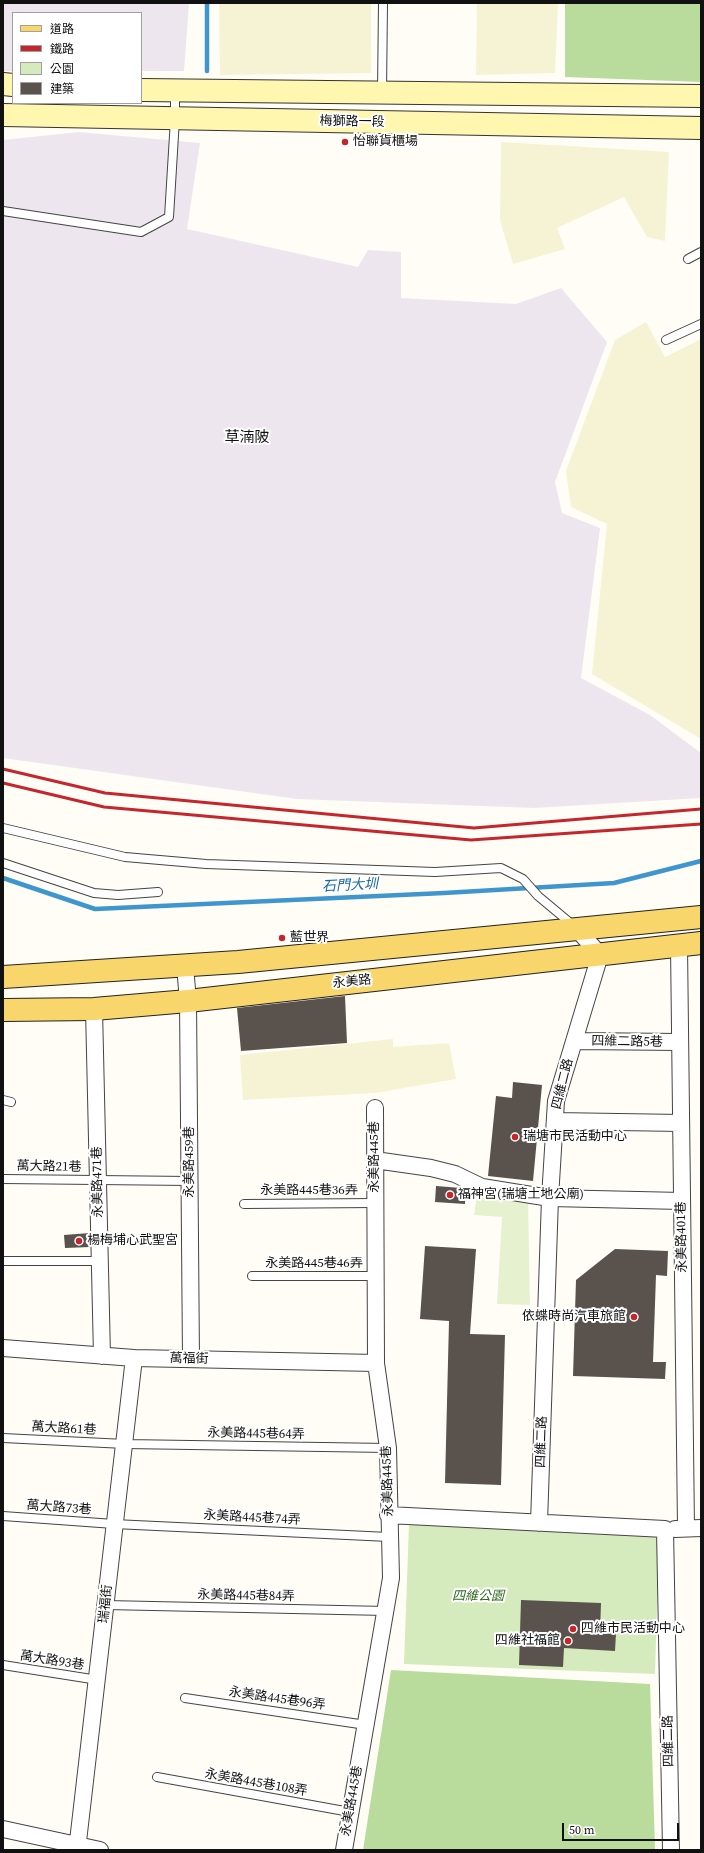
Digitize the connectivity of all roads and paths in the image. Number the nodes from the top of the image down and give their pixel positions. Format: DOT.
graph roads {
  1 [pos="382,3"];
  2 [pos="142,90"];
  3 [pos="175,91"];
  4 [pos="382,93"];
  5 [pos="701,96"];
  6 [pos="3,115"];
  7 [pos="175,119"];
  8 [pos="701,128"];
  9 [pos="3,211"];
  10 [pos="701,252"];
  11 [pos="688,259"];
  12 [pos="701,324"];
  13 [pos="666,340"];
  14 [pos="3,828"];
  15 [pos="3,863"];
  16 [pos="158,892"];
  17 [pos="701,917"];
  18 [pos="577,929"];
  19 [pos="701,943"];
  20 [pos="679,946"];
  21 [pos="600,955"];
  22 [pos="184,966"];
  23 [pos="3,977"];
  24 [pos="188,1001"];
  25 [pos="94,1009"];
  26 [pos="3,1010"];
  27 [pos="574,1041"];
  28 [pos="680,1042"];
  29 [pos="375,1108"];
  30 [pos="555,1121"];
  31 [pos="681,1123"];
  32 [pos="375,1160"];
  33 [pos="3,1179"];
  34 [pos="98,1180"];
  35 [pos="190,1181"];
  36 [pos="550,1198"];
  37 [pos="682,1201"];
  38 [pos="375,1203"];
  39 [pos="244,1204"];
  40 [pos="3,1261"];
  41 [pos="100,1262"];
  42 [pos="252,1276"];
  43 [pos="375,1276"];
  44 [pos="3,1348"];
  45 [pos="102,1356"];
  46 [pos="134,1358"];
  47 [pos="191,1359"];
  48 [pos="376,1363"];
  49 [pos="3,1438"];
  50 [pos="125,1444"];
  51 [pos="388,1448"];
  52 [pos="388,1515"];
  53 [pos="3,1516"];
  54 [pos="539,1523"];
  55 [pos="114,1524"];
  56 [pos="693,1528"];
  57 [pos="665,1529"];
  58 [pos="389,1537"];
  59 [pos="106,1605"];
  60 [pos="386,1611"];
  61 [pos="3,1665"];
  62 [pos="98,1680"];
  63 [pos="185,1698"];
  64 [pos="366,1725"];
  65 [pos="157,1777"];
  66 [pos="350,1812"];
  67 [pos="3,1829"];
  68 [pos="78,1848"];
  69 [pos="100,1850"];
  70 [pos="344,1850"];
  71 [pos="671,1850"];
  1 -- 4 [label="lane"];
  2 -- 3 [label="street"];
  3 -- 4 [label="street"];
  3 -- 7 [label="lane"];
  4 -- 5 [label="street"];
  6 -- 7 [label="street, 梅獅路一段"];
  7 -- 8 [label="street, 梅獅路一段"];
  7 -- 9 [label="lane"];
  10 -- 11 [label="lane"];
  12 -- 13 [label="lane"];
  14 -- 18 [label="lane"];
  15 -- 16 [label="lane"];
  17 -- 18 [label="main road"];
  18 -- 21 [label="street"];
  18 -- 22 [label="main road"];
  19 -- 20 [label="main road, 永美路"];
  20 -- 21 [label="main road, 永美路"];
  20 -- 28 [label="street, 永美路401巷"];
  21 -- 24 [label="main road, 永美路"];
  21 -- 27 [label="street, 四維二路"];
  22 -- 23 [label="main road"];
  22 -- 24 [label="street, 永美路459巷"];
  24 -- 25 [label="main road, 永美路"];
  24 -- 35 [label="street, 永美路459巷"];
  25 -- 26 [label="main road, 永美路"];
  25 -- 34 [label="street, 永美路471巷"];
  27 -- 28 [label="street, 四維二路5巷"];
  27 -- 30 [label="street, 四維二路"];
  28 -- 31 [label="street, 永美路401巷"];
  29 -- 32 [label="street, 永美路445巷"];
  30 -- 31 [label="street"];
  30 -- 36 [label="street, 四維二路"];
  31 -- 37 [label="street, 永美路401巷"];
  32 -- 36 [label="street"];
  32 -- 38 [label="street, 永美路445巷"];
  33 -- 34 [label="lane, 萬大路21巷"];
  34 -- 35 [label="lane, 萬大路21巷"];
  34 -- 41 [label="street, 永美路471巷"];
  35 -- 47 [label="street, 永美路459巷"];
  36 -- 37 [label="street"];
  36 -- 54 [label="street, 四維二路"];
  37 -- 56 [label="street, 永美路401巷"];
  38 -- 39 [label="lane, 永美路445巷36弄"];
  38 -- 43 [label="street, 永美路445巷"];
  40 -- 41 [label="lane"];
  41 -- 45 [label="street, 永美路471巷"];
  42 -- 43 [label="lane, 永美路445巷46弄"];
  43 -- 48 [label="street, 永美路445巷"];
  44 -- 45 [label="street, 萬福街"];
  45 -- 46 [label="street, 萬福街"];
  46 -- 47 [label="street, 萬福街"];
  46 -- 50 [label="street, 瑞福街"];
  47 -- 48 [label="street, 萬福街"];
  48 -- 51 [label="street, 永美路445巷"];
  49 -- 50 [label="lane, 萬大路61巷"];
  50 -- 51 [label="lane, 永美路445巷64弄"];
  50 -- 55 [label="street, 瑞福街"];
  51 -- 52 [label="street, 永美路445巷"];
  52 -- 54 [label="street"];
  52 -- 58 [label="street, 永美路445巷"];
  53 -- 55 [label="lane, 萬大路73巷"];
  54 -- 57 [label="street"];
  55 -- 58 [label="lane, 永美路445巷74弄"];
  55 -- 59 [label="street, 瑞福街"];
  56 -- 57 [label="street"];
  57 -- 71 [label="street, 四維二路"];
  58 -- 60 [label="street, 永美路445巷"];
  59 -- 60 [label="lane, 永美路445巷84弄"];
  59 -- 62 [label="street, 瑞福街"];
  60 -- 64 [label="street, 永美路445巷"];
  61 -- 62 [label="lane, 萬大路93巷"];
  62 -- 68 [label="street, 瑞福街"];
  63 -- 64 [label="lane, 永美路445巷96弄"];
  64 -- 66 [label="street, 永美路445巷"];
  65 -- 66 [label="lane, 永美路445巷108弄"];
  66 -- 70 [label="street, 永美路445巷"];
  67 -- 68 [label="street"];
  68 -- 69 [label="street"];
}
